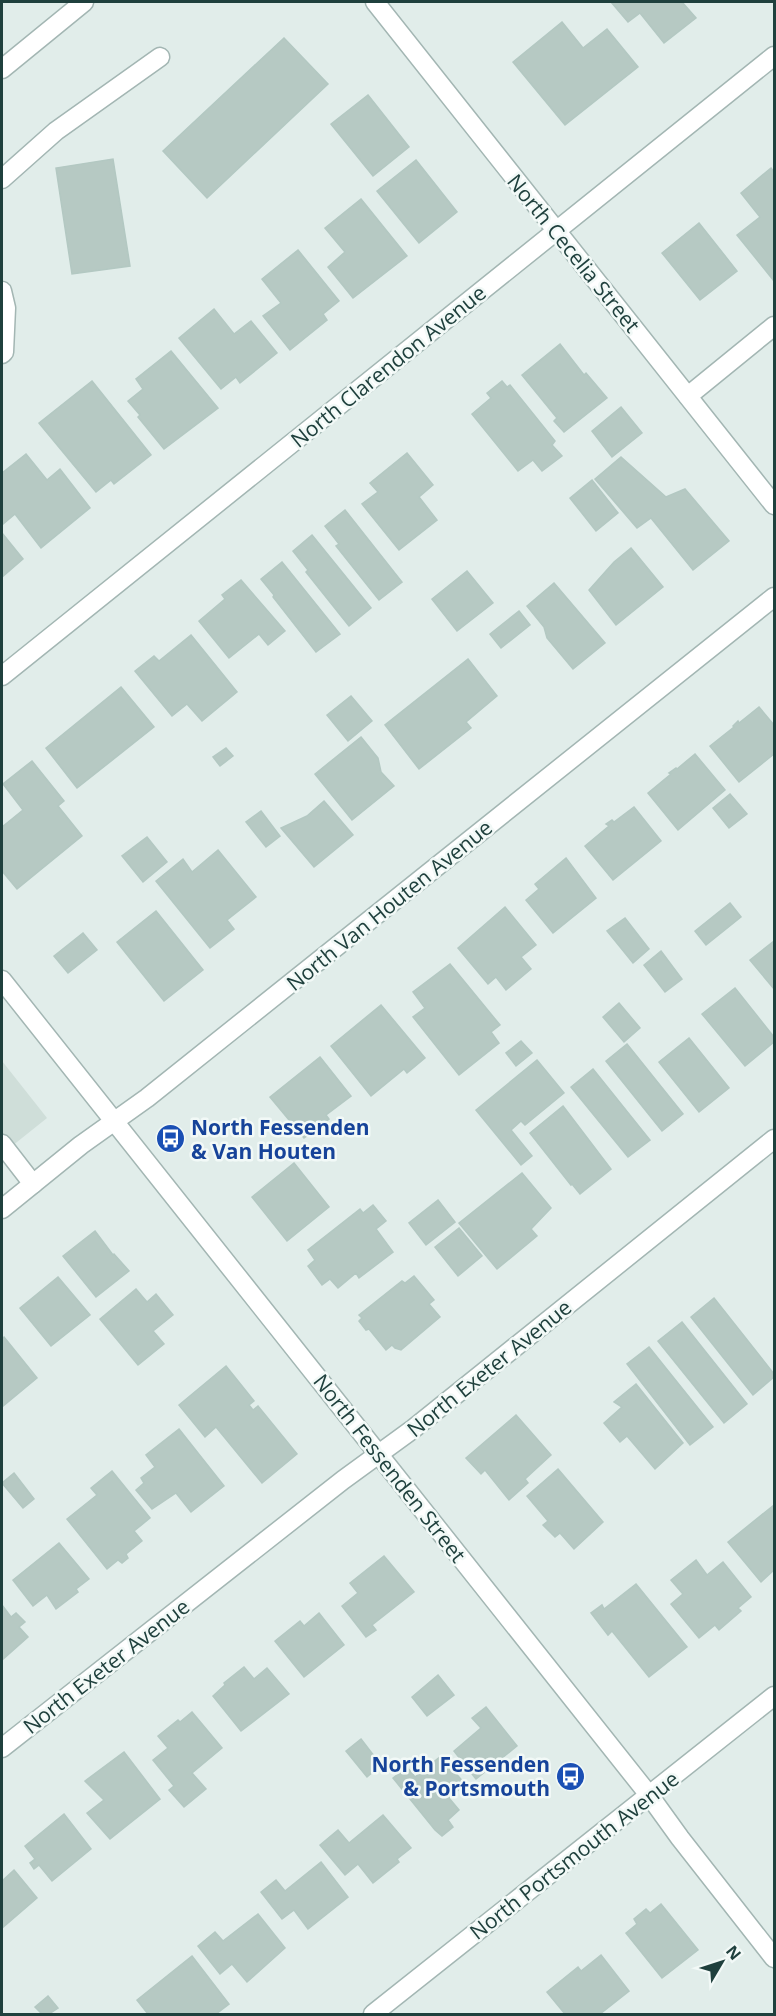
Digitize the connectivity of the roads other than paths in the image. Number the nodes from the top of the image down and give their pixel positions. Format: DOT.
graph roads {
  1 [pos="84,2"];
  2 [pos="375,2"];
  3 [pos="774,56"];
  4 [pos="159,57"];
  5 [pos="2,69"];
  6 [pos="2,179"];
  7 [pos="556,231"];
  8 [pos="2,291"];
  9 [pos="774,326"];
  10 [pos="2,354"];
  11 [pos="688,396"];
  12 [pos="774,505"];
  13 [pos="774,597"];
  14 [pos="2,676"];
  15 [pos="2,980"];
  16 [pos="114,1122"];
  17 [pos="774,1139"];
  18 [pos="2,1144"];
  19 [pos="33,1184"];
  20 [pos="2,1209"];
  21 [pos="378,1454"];
  22 [pos="774,1696"];
  23 [pos="2,1748"];
  24 [pos="649,1795"];
  25 [pos="774,1958"];
  26 [pos="373,2014"];
  1 -- 5 [label="street"];
  2 -- 7 [label="street, North Cecelia Street"];
  3 -- 7 [label="street, North Clarendon Avenue"];
  4 -- 6 [label="street"];
  7 -- 11 [label="street, North Cecelia Street"];
  7 -- 14 [label="street, North Clarendon Avenue"];
  8 -- 10 [label="street"];
  9 -- 11 [label="street"];
  11 -- 12 [label="street, North Cecelia Street"];
  13 -- 16 [label="street, North Van Houten Avenue"];
  15 -- 16 [label="street, North Fessenden Street"];
  16 -- 19 [label="street, North Van Houten Avenue"];
  16 -- 21 [label="street, North Fessenden Street"];
  17 -- 21 [label="street, North Exeter Avenue"];
  18 -- 19 [label="street"];
  19 -- 20 [label="street, North Van Houten Avenue"];
  21 -- 23 [label="street, North Exeter Avenue"];
  21 -- 24 [label="street, North Fessenden Street"];
  22 -- 24 [label="street, North Portsmouth Avenue"];
  24 -- 25 [label="street, North Fessenden Street"];
  24 -- 26 [label="street, North Portsmouth Avenue"];
}
